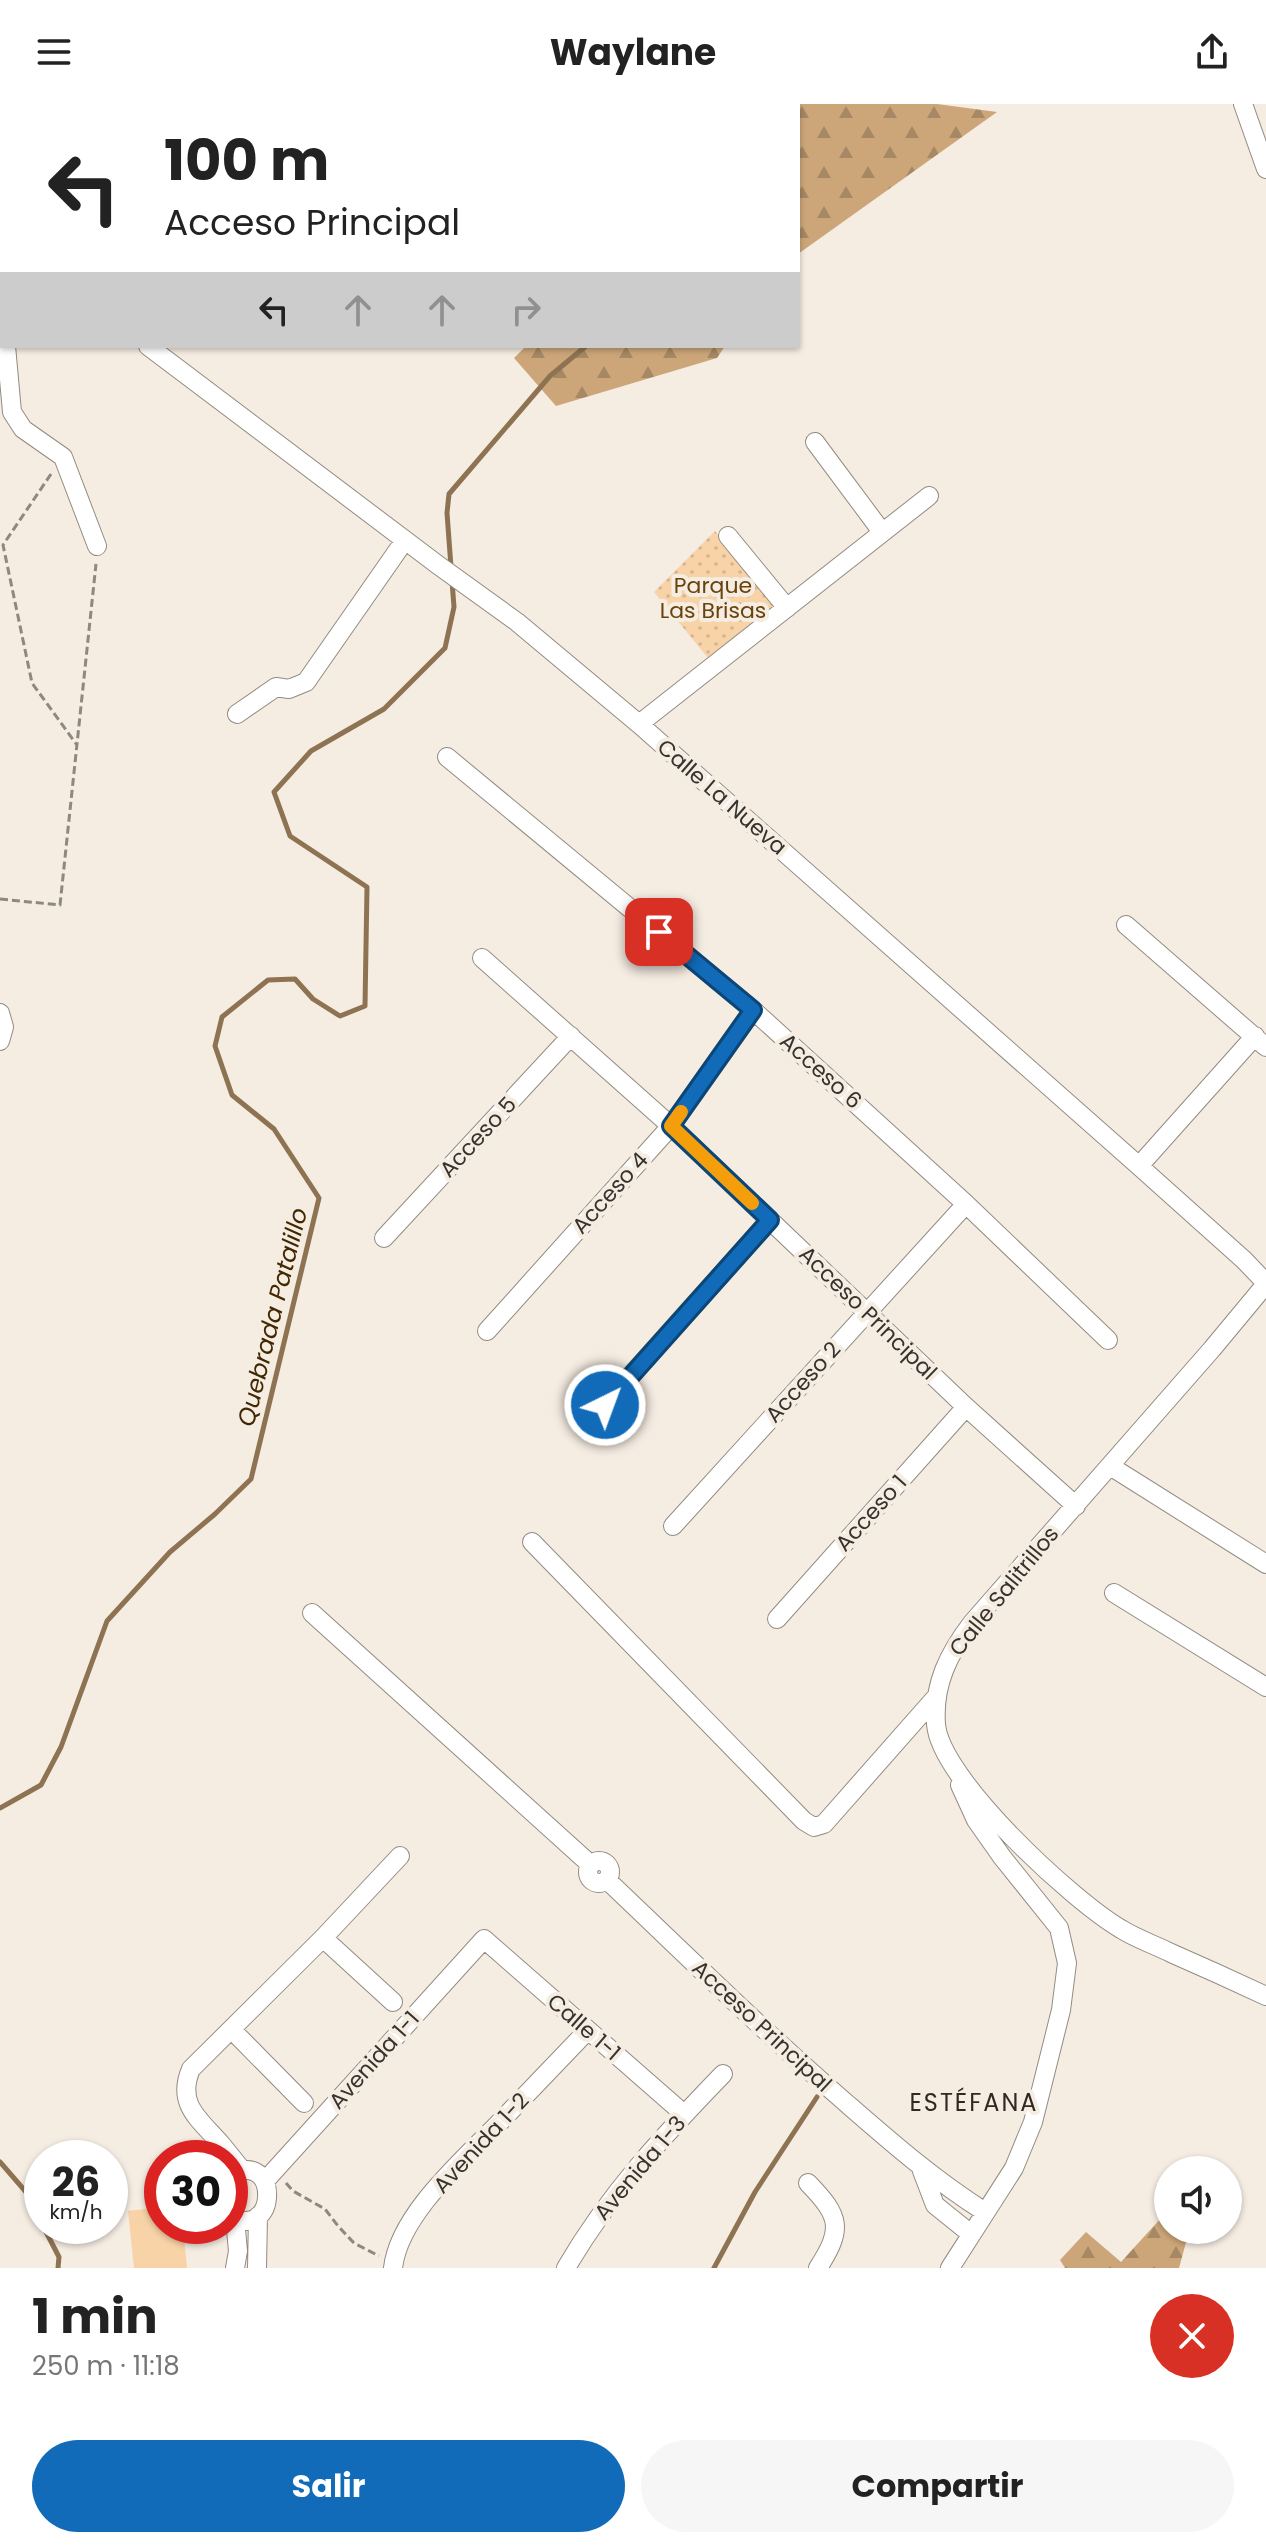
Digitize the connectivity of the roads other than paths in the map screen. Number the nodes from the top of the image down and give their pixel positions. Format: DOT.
graph roads {
  1 [pos="531,104"];
  2 [pos="544,104"];
  3 [pos="1243,104"];
  4 [pos="1266,169"];
  5 [pos="6,348"];
  6 [pos="151,348"];
  7 [pos="815,442"];
  8 [pos="929,496"];
  9 [pos="882,532"];
  10 [pos="728,536"];
  11 [pos="405,540"];
  12 [pos="97,546"];
  13 [pos="787,608"];
  14 [pos="237,714"];
  15 [pos="639,724"];
  16 [pos="447,757"];
  17 [pos="1126,925"];
  18 [pos="482,958"];
  19 [pos="753,1010"];
  20 [pos="0,1013"];
  21 [pos="571,1036"];
  22 [pos="0,1041"];
  23 [pos="1260,1042"];
  24 [pos="671,1126"];
  25 [pos="1139,1166"];
  26 [pos="966,1204"];
  27 [pos="770,1220"];
  28 [pos="384,1238"];
  29 [pos="1266,1283"];
  30 [pos="867,1311"];
  31 [pos="487,1331"];
  32 [pos="1108,1340"];
  33 [pos="966,1407"];
  34 [pos="584,1428"];
  35 [pos="1110,1466"];
  36 [pos="1076,1506"];
  37 [pos="673,1526"];
  38 [pos="532,1542"];
  39 [pos="1266,1564"];
  40 [pos="1114,1593"];
  41 [pos="312,1613"];
  42 [pos="777,1619"];
  43 [pos="1266,1687"];
  44 [pos="936,1697"];
  45 [pos="948,1761"];
  46 [pos="400,1856"];
  47 [pos="323,1938"];
  48 [pos="484,1939"];
  49 [pos="1266,1996"];
  50 [pos="393,2002"];
  51 [pos="232,2030"];
  52 [pos="588,2030"];
  53 [pos="723,2074"];
  54 [pos="304,2103"];
  55 [pos="684,2114"];
  56 [pos="214,2140"];
  57 [pos="921,2168"];
  58 [pos="248,2174"];
  59 [pos="808,2183"];
  60 [pos="267,2188"];
  61 [pos="985,2212"];
  62 [pos="258,2216"];
  63 [pos="248,2220"];
  64 [pos="971,2234"];
  65 [pos="237,2244"];
  66 [pos="393,2264"];
  67 [pos="235,2268"];
  68 [pos="257,2268"];
  69 [pos="566,2268"];
  70 [pos="818,2268"];
  71 [pos="950,2268"];
  1 -- 2 [label="street"];
  3 -- 4 [label="street"];
  5 -- 12 [label="street"];
  6 -- 11 [label="street, Calle La Nueva"];
  7 -- 9 [label="street"];
  8 -- 9 [label="street"];
  9 -- 13 [label="street"];
  10 -- 13 [label="street"];
  11 -- 14 [label="street"];
  11 -- 15 [label="street, Calle La Nueva"];
  13 -- 15 [label="street"];
  15 -- 25 [label="street, Calle La Nueva"];
  16 -- 19 [label="street, Acceso 6"];
  17 -- 23 [label="street"];
  18 -- 21 [label="street, Acceso Principal"];
  19 -- 24 [label="street, Acceso 4"];
  19 -- 26 [label="street, Acceso 6"];
  20 -- 22 [label="street"];
  21 -- 24 [label="street, Acceso Principal"];
  21 -- 28 [label="street, Acceso 5"];
  23 -- 25 [label="street"];
  24 -- 27 [label="street, Acceso Principal"];
  24 -- 31 [label="street, Acceso 4"];
  25 -- 29 [label="street, Calle La Nueva"];
  26 -- 30 [label="street, Acceso 2"];
  26 -- 32 [label="street, Acceso 6"];
  27 -- 30 [label="street, Acceso Principal"];
  27 -- 34 [label="street"];
  29 -- 35 [label="street, Calle Salitrillos"];
  30 -- 33 [label="street, Acceso Principal"];
  30 -- 37 [label="street, Acceso 2"];
  33 -- 36 [label="street, Acceso Principal"];
  33 -- 42 [label="street, Acceso 1"];
  35 -- 36 [label="street, Calle Salitrillos"];
  35 -- 39 [label="street"];
  36 -- 44 [label="street, Calle Salitrillos"];
  38 -- 44 [label="street"];
  40 -- 43 [label="street"];
  41 -- 57 [label="street, Acceso Principal"];
  44 -- 45 [label="street, Calle Salitrillos"];
  45 -- 49 [label="street, Calle Salitrillos"];
  45 -- 61 [label="street"];
  46 -- 47 [label="street"];
  47 -- 50 [label="street"];
  47 -- 51 [label="street"];
  48 -- 52 [label="street, Calle 1-1"];
  48 -- 60 [label="street, Avenida 1-1"];
  51 -- 54 [label="street"];
  51 -- 56 [label="street"];
  52 -- 55 [label="street, Calle 1-1"];
  52 -- 66 [label="street, Avenida 1-2"];
  53 -- 55 [label="street, Avenida 1-3"];
  55 -- 69 [label="street, Avenida 1-3"];
  57 -- 61 [label="street, Acceso Principal"];
  57 -- 64 [label="street"];
  58 -- 60 [label="street"];
  59 -- 70 [label="street"];
  60 -- 62 [label="street, Avenida 1-1"];
  61 -- 64 [label="street"];
  62 -- 63 [label="street"];
  62 -- 68 [label="street"];
  64 -- 71 [label="street"];
  65 -- 67 [label="street"];
}
